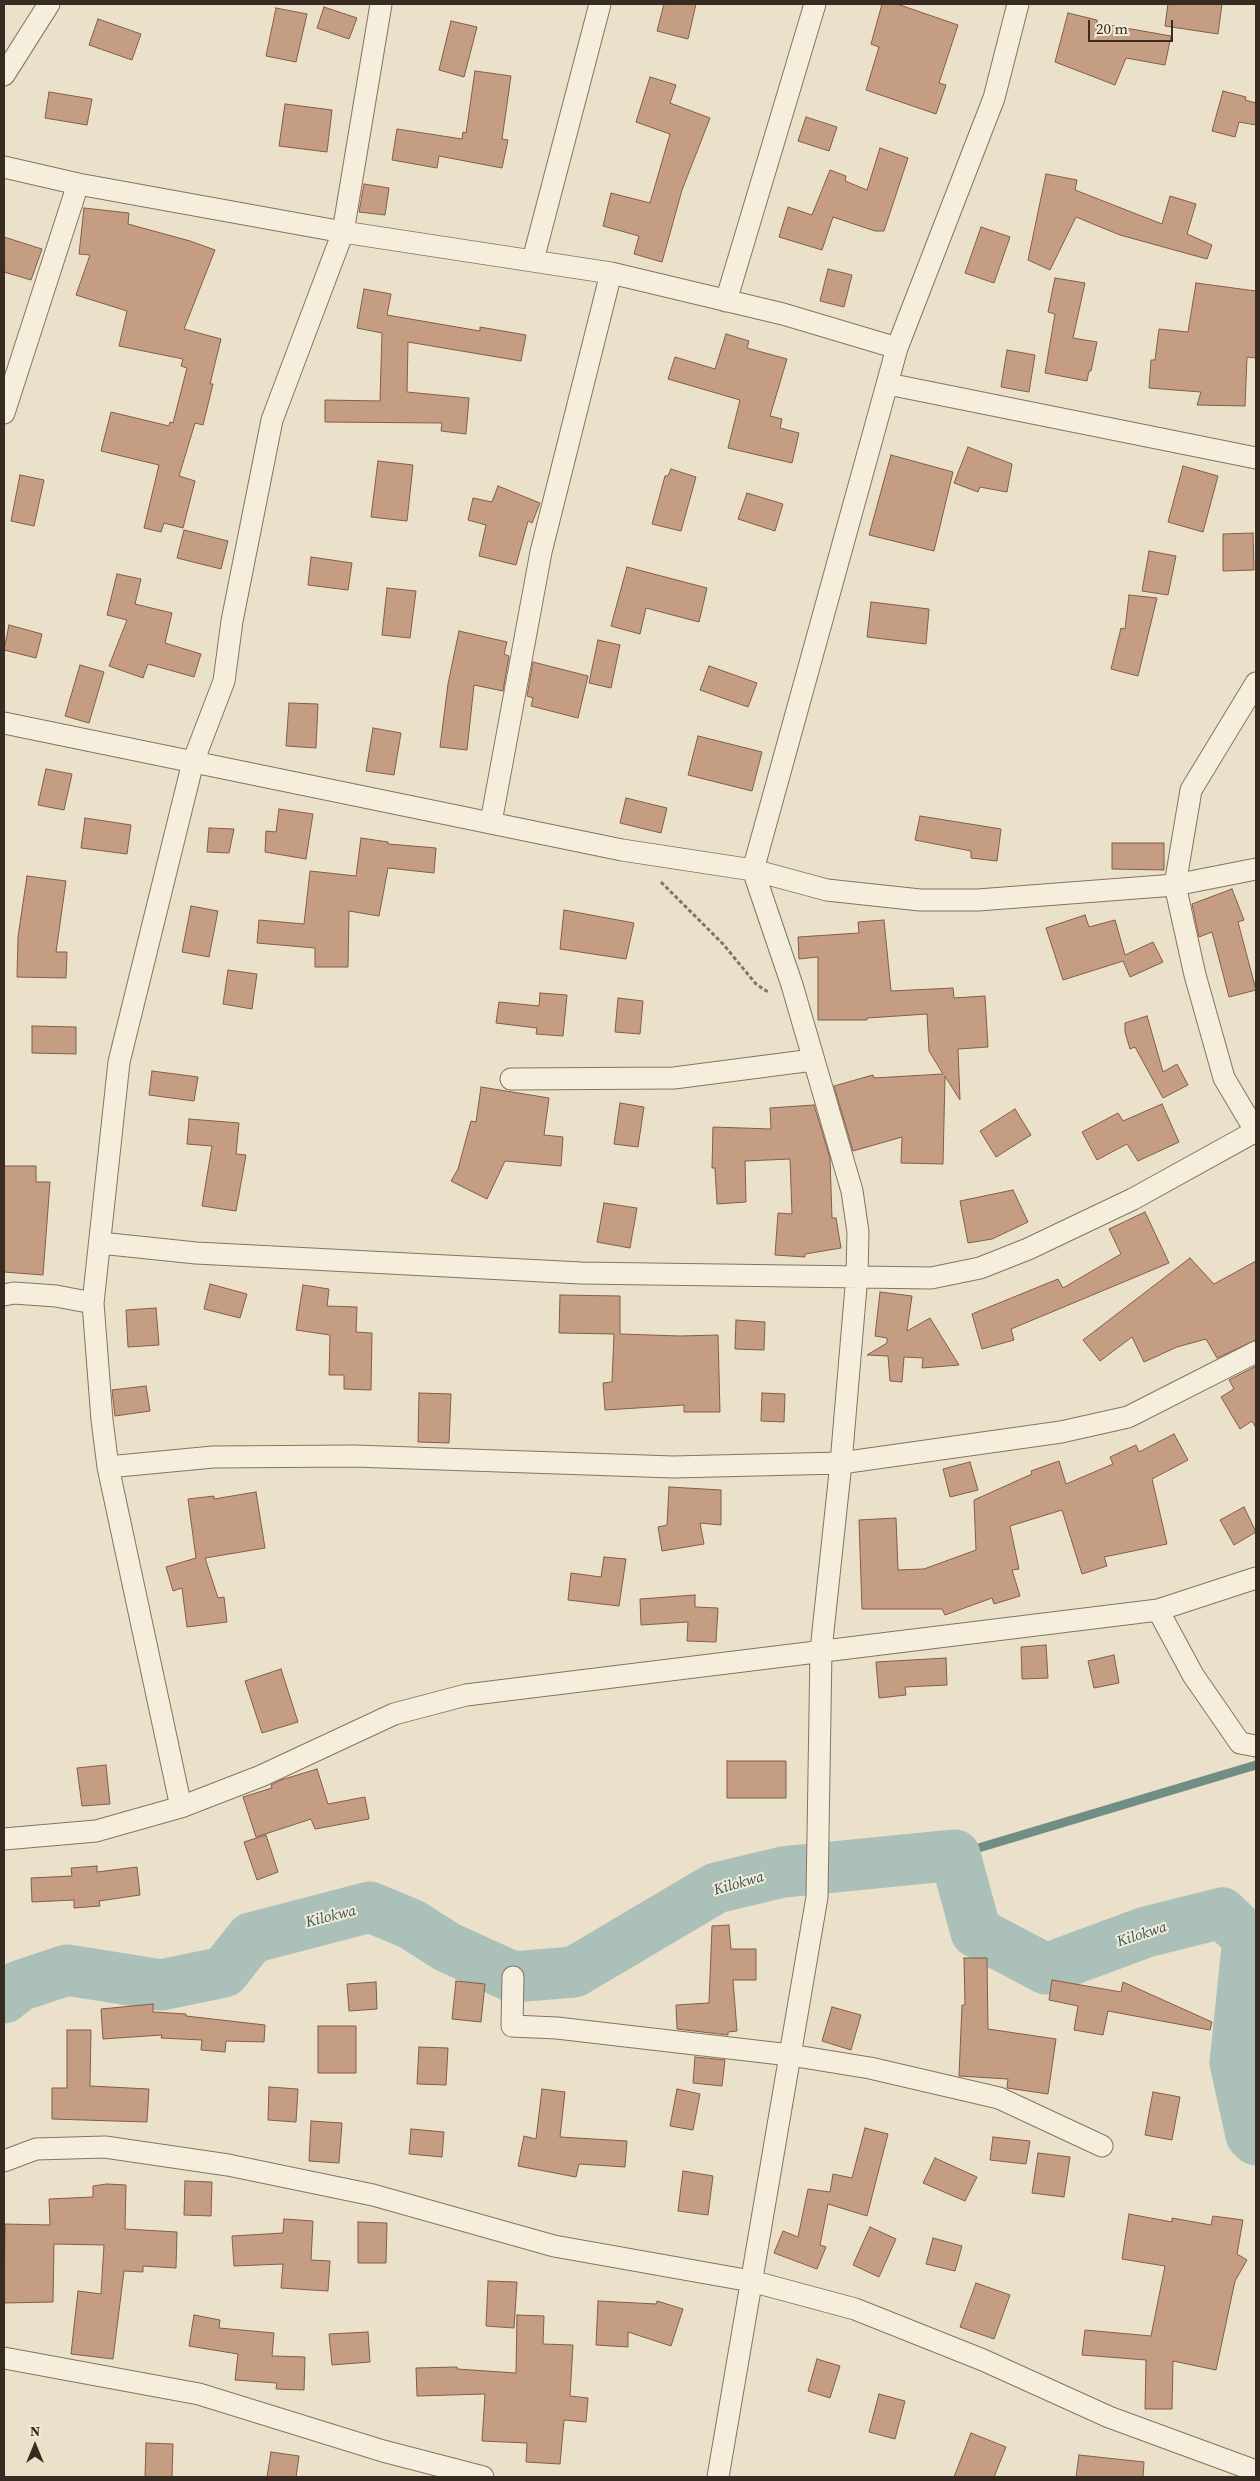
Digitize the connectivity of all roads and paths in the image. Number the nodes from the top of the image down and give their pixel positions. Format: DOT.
graph roads {
  1 [pos="50,4"];
  2 [pos="381,4"];
  3 [pos="600,4"];
  4 [pos="815,4"];
  5 [pos="1018,4"];
  6 [pos="4,76"];
  7 [pos="4,167"];
  8 [pos="78,184"];
  9 [pos="342,232"];
  10 [pos="533,260"];
  11 [pos="612,273"];
  12 [pos="726,300"];
  13 [pos="897,348"];
  14 [pos="888,384"];
  15 [pos="4,413"];
  16 [pos="1256,458"];
  17 [pos="1256,683"];
  18 [pos="4,723"];
  19 [pos="192,762"];
  20 [pos="491,822"];
  21 [pos="1256,869"];
  22 [pos="753,870"];
  23 [pos="656,877"];
  24 [pos="1175,884"];
  25 [pos="792,985"];
  26 [pos="813,1060"];
  27 [pos="510,1078"];
  28 [pos="1256,1132"];
  29 [pos="100,1243"];
  30 [pos="857,1275"];
  31 [pos="4,1295"];
  32 [pos="94,1303"];
  33 [pos="1256,1352"];
  34 [pos="841,1463"];
  35 [pos="108,1467"];
  36 [pos="1256,1578"];
  37 [pos="1158,1610"];
  38 [pos="822,1650"];
  39 [pos="1256,1746"];
  40 [pos="181,1807"];
  41 [pos="4,1839"];
  42 [pos="513,1978"];
  43 [pos="790,2055"];
  44 [pos="1102,2146"];
  45 [pos="4,2161"];
  46 [pos="751,2281"];
  47 [pos="4,2358"];
  48 [pos="1256,2471"];
  49 [pos="483,2477"];
  50 [pos="718,2477"];
  1 -- 6 [label="street"];
  2 -- 9 [label="street"];
  3 -- 10 [label="street"];
  4 -- 12 [label="street"];
  5 -- 13 [label="street"];
  7 -- 8 [label="street"];
  8 -- 9 [label="street"];
  8 -- 15 [label="street"];
  9 -- 10 [label="street"];
  9 -- 19 [label="street"];
  10 -- 11 [label="street"];
  11 -- 12 [label="street"];
  11 -- 20 [label="street"];
  12 -- 13 [label="street"];
  13 -- 14 [label="street"];
  14 -- 16 [label="street"];
  14 -- 22 [label="street"];
  17 -- 24 [label="street"];
  18 -- 19 [label="street"];
  19 -- 20 [label="street"];
  19 -- 29 [label="street"];
  20 -- 22 [label="street"];
  21 -- 24 [label="street"];
  22 -- 24 [label="street"];
  22 -- 25 [label="street"];
  23 -- 25 [label="path"];
  24 -- 28 [label="street"];
  25 -- 26 [label="street"];
  26 -- 27 [label="street"];
  26 -- 30 [label="street"];
  28 -- 30 [label="street"];
  29 -- 30 [label="street"];
  29 -- 32 [label="street"];
  30 -- 34 [label="street"];
  31 -- 32 [label="street"];
  32 -- 35 [label="street"];
  33 -- 34 [label="street"];
  34 -- 35 [label="street"];
  34 -- 38 [label="street"];
  35 -- 40 [label="street"];
  36 -- 37 [label="street"];
  37 -- 38 [label="street"];
  37 -- 39 [label="street"];
  38 -- 40 [label="street"];
  38 -- 43 [label="street"];
  40 -- 41 [label="street"];
  42 -- 43 [label="street"];
  43 -- 44 [label="street"];
  43 -- 46 [label="street"];
  45 -- 46 [label="street"];
  46 -- 48 [label="street"];
  46 -- 50 [label="street"];
  47 -- 49 [label="street"];
}
